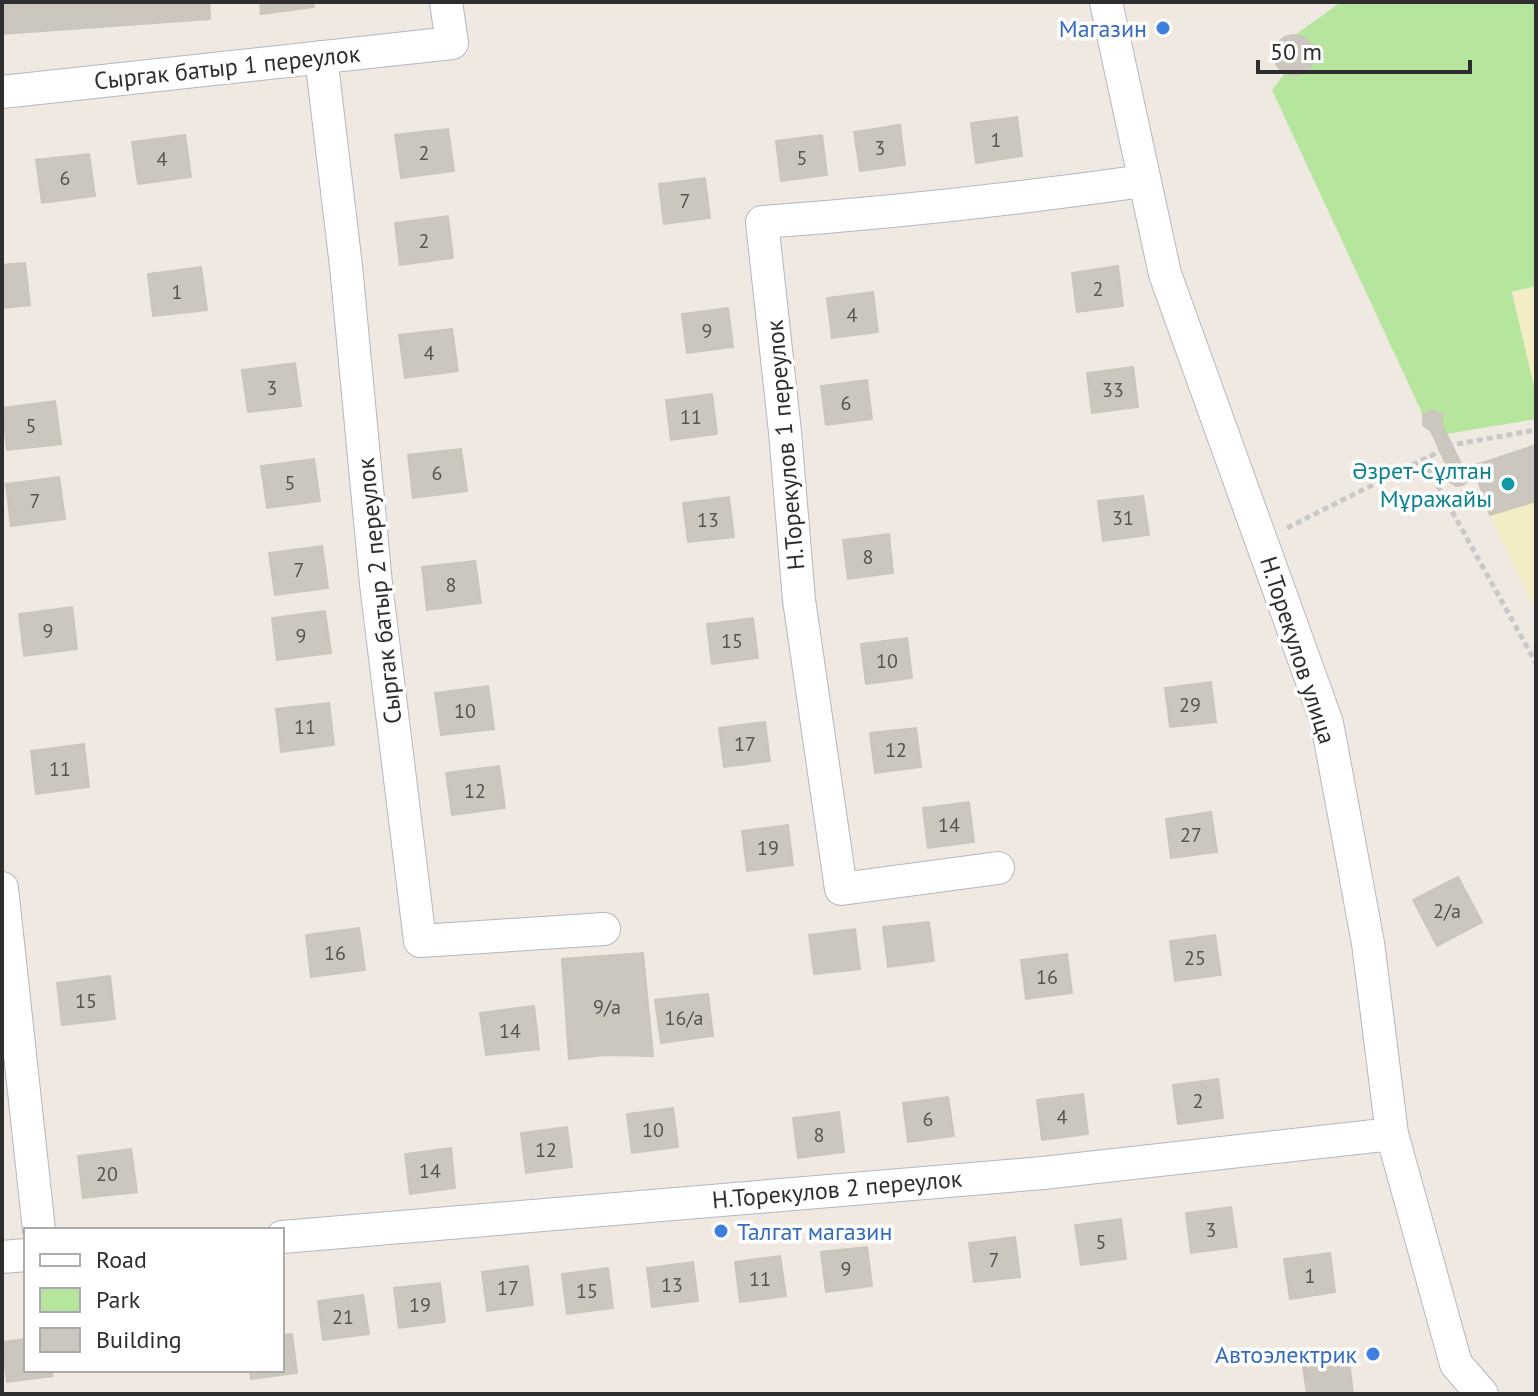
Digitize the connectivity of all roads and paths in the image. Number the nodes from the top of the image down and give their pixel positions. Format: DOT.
graph roads {
  1 [pos="446,2"];
  2 [pos="1106,2"];
  3 [pos="321,57"];
  4 [pos="2,92"];
  5 [pos="1143,181"];
  6 [pos="1536,430"];
  7 [pos="1423,459"];
  8 [pos="1262,541"];
  9 [pos="1536,663"];
  10 [pos="998,868"];
  11 [pos="2,888"];
  12 [pos="604,929"];
  13 [pos="1392,1134"];
  14 [pos="39,1228"];
  15 [pos="284,1237"];
  16 [pos="24,1255"];
  17 [pos="2,1257"];
  18 [pos="1482,1394"];
  1 -- 3 [label="street, Сыргак батыр 1 переулок"];
  2 -- 5 [label="street, Н.Торекулов улица"];
  3 -- 4 [label="street, Сыргак батыр 1 переулок"];
  3 -- 12 [label="street, Сыргак батыр 2 переулок"];
  5 -- 8 [label="street, Н.Торекулов улица"];
  5 -- 10 [label="street, Н.Торекулов 1 переулок"];
  6 -- 7 [label="path"];
  7 -- 8 [label="path"];
  7 -- 9 [label="path"];
  8 -- 13 [label="street, Н.Торекулов улица"];
  11 -- 14 [label="street"];
  13 -- 15 [label="street, Н.Торекулов 2 переулок"];
  13 -- 18 [label="street, Н.Торекулов улица"];
  16 -- 17 [label="street"];
}
